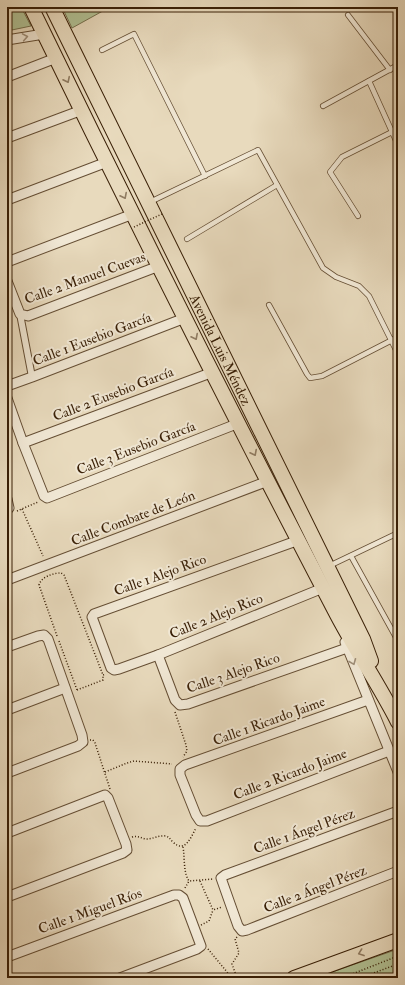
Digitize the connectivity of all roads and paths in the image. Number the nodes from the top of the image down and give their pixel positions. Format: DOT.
graph roads {
  1 [pos="31,7"];
  2 [pos="52,7"];
  3 [pos="348,15"];
  4 [pos="44,34"];
  5 [pos="7,40"];
  6 [pos="102,50"];
  7 [pos="56,58"];
  8 [pos="398,65"];
  9 [pos="390,70"];
  10 [pos="7,77"];
  11 [pos="369,81"];
  12 [pos="323,106"];
  13 [pos="82,110"];
  14 [pos="392,132"];
  15 [pos="7,138"];
  16 [pos="398,145"];
  17 [pos="107,162"];
  18 [pos="205,176"];
  19 [pos="278,185"];
  20 [pos="7,200"];
  21 [pos="148,203"];
  22 [pos="162,214"];
  23 [pos="358,216"];
  24 [pos="134,220"];
  25 [pos="187,239"];
  26 [pos="7,262"];
  27 [pos="159,266"];
  28 [pos="7,281"];
  29 [pos="269,305"];
  30 [pos="20,314"];
  31 [pos="185,318"];
  32 [pos="398,337"];
  33 [pos="391,340"];
  34 [pos="398,354"];
  35 [pos="213,372"];
  36 [pos="32,377"];
  37 [pos="7,385"];
  38 [pos="7,398"];
  39 [pos="239,424"];
  40 [pos="23,443"];
  41 [pos="268,481"];
  42 [pos="45,497"];
  43 [pos="7,499"];
  44 [pos="22,509"];
  45 [pos="10,511"];
  46 [pos="398,533"];
  47 [pos="299,540"];
  48 [pos="351,556"];
  49 [pos="47,565"];
  50 [pos="327,567"];
  51 [pos="7,580"];
  52 [pos="323,588"];
  53 [pos="336,612"];
  54 [pos="398,641"];
  55 [pos="7,647"];
  56 [pos="347,648"];
  57 [pos="158,655"];
  58 [pos="119,669"];
  59 [pos="103,675"];
  60 [pos="77,690"];
  61 [pos="66,691"];
  62 [pos="384,696"];
  63 [pos="175,700"];
  64 [pos="368,700"];
  65 [pos="7,710"];
  66 [pos="398,722"];
  67 [pos="83,742"];
  68 [pos="390,751"];
  69 [pos="178,766"];
  70 [pos="105,772"];
  71 [pos="398,772"];
  72 [pos="7,773"];
  73 [pos="105,795"];
  74 [pos="398,811"];
  75 [pos="200,821"];
  76 [pos="7,833"];
  77 [pos="124,840"];
  78 [pos="182,846"];
  79 [pos="398,871"];
  80 [pos="221,878"];
  81 [pos="200,881"];
  82 [pos="7,897"];
  83 [pos="230,904"];
  84 [pos="213,910"];
  85 [pos="195,928"];
  86 [pos="242,931"];
  87 [pos="398,940"];
  88 [pos="201,946"];
  89 [pos="398,956"];
  90 [pos="7,957"];
  91 [pos="398,964"];
  92 [pos="120,978"];
  93 [pos="232,978"];
  94 [pos="237,978"];
  95 [pos="294,978"];
  96 [pos="342,978"];
  97 [pos="360,978"];
  1 -- 4 [label="main road, Avenida Luis Méndez"];
  2 -- 21 [label="main road, Avenida Luis Méndez"];
  3 -- 9 [label="lane"];
  5 -- 4 [label="street, one-way"];
  4 -- 7 [label="main road, Avenida Luis Méndez"];
  6 -- 18 [label="lane"];
  7 -- 10 [label="street"];
  7 -- 13 [label="main road, Avenida Luis Méndez, one-way"];
  8 -- 9 [label="lane"];
  9 -- 11 [label="lane"];
  11 -- 12 [label="lane"];
  11 -- 14 [label="lane"];
  13 -- 15 [label="street"];
  13 -- 17 [label="main road, Avenida Luis Méndez"];
  14 -- 16 [label="lane"];
  14 -- 23 [label="lane"];
  17 -- 20 [label="street"];
  17 -- 24 [label="main road, Avenida Luis Méndez, one-way"];
  18 -- 19 [label="lane"];
  18 -- 21 [label="lane"];
  19 -- 25 [label="lane"];
  19 -- 33 [label="lane"];
  21 -- 50 [label="main road, Avenida Luis Méndez"];
  22 -- 24 [label="path, bridge"];
  24 -- 26 [label="street"];
  24 -- 27 [label="main road, Avenida Luis Méndez"];
  27 -- 30 [label="street, Calle 2 Manuel Cuevas"];
  27 -- 31 [label="main road, Avenida Luis Méndez"];
  28 -- 30 [label="street"];
  29 -- 33 [label="lane"];
  30 -- 36 [label="street"];
  31 -- 35 [label="main road, Avenida Luis Méndez, one-way"];
  31 -- 36 [label="street, Calle 1 Eusebio García"];
  32 -- 33 [label="lane"];
  33 -- 34 [label="lane"];
  35 -- 39 [label="main road, Avenida Luis Méndez"];
  35 -- 40 [label="street, Calle 2 Eusebio García"];
  36 -- 37 [label="street, Calle 1 Eusebio García"];
  38 -- 40 [label="street"];
  39 -- 41 [label="main road, Avenida Luis Méndez, one-way"];
  39 -- 42 [label="street, Calle 3 Eusebio García"];
  40 -- 42 [label="street"];
  41 -- 47 [label="main road, Avenida Luis Méndez"];
  41 -- 49 [label="street, Calle Combate de León"];
  42 -- 44 [label="path"];
  43 -- 45 [label="street"];
  44 -- 45 [label="path"];
  44 -- 49 [label="path"];
  46 -- 48 [label="lane"];
  47 -- 52 [label="main road, Avenida Luis Méndez"];
  47 -- 58 [label="street, Calle 1 Alejo Rico"];
  48 -- 50 [label="lane"];
  48 -- 54 [label="lane"];
  49 -- 51 [label="street, Calle Combate de León"];
  50 -- 62 [label="main road, Avenida Luis Méndez"];
  52 -- 53 [label="main road, Avenida Luis Méndez"];
  52 -- 57 [label="street, Calle 2 Alejo Rico"];
  53 -- 56 [label="street, Avenida Luis Méndez"];
  53 -- 62 [label="main road, Avenida Luis Méndez"];
  55 -- 61 [label="street"];
  56 -- 63 [label="street, Calle 3 Alejo Rico"];
  56 -- 64 [label="street, Avenida Luis Méndez, one-way"];
  57 -- 58 [label="street, Calle 2 Alejo Rico"];
  57 -- 63 [label="street, Calle 3 Alejo Rico"];
  58 -- 59 [label="path"];
  59 -- 60 [label="path"];
  59 -- 60 [label="path"];
  60 -- 61 [label="path"];
  61 -- 65 [label="street"];
  61 -- 67 [label="street"];
  62 -- 66 [label="main road, Avenida Luis Méndez"];
  63 -- 69 [label="path"];
  64 -- 68 [label="street, Avenida Luis Méndez"];
  64 -- 69 [label="street, Calle 1 Ricardo Jaime"];
  67 -- 70 [label="path"];
  67 -- 72 [label="street"];
  68 -- 71 [label="street, Avenida Luis Méndez"];
  68 -- 75 [label="street, Calle 2 Ricardo Jaime"];
  69 -- 70 [label="path"];
  69 -- 75 [label="street"];
  70 -- 73 [label="path"];
  73 -- 76 [label="street"];
  73 -- 77 [label="street"];
  74 -- 80 [label="street, Calle 1 Ángel Pérez"];
  75 -- 78 [label="path"];
  77 -- 78 [label="path"];
  77 -- 82 [label="street"];
  78 -- 81 [label="path"];
  79 -- 86 [label="street, Calle 2 Ángel Pérez"];
  80 -- 81 [label="path"];
  80 -- 83 [label="street"];
  81 -- 84 [label="path"];
  83 -- 84 [label="path"];
  83 -- 86 [label="street"];
  84 -- 85 [label="path"];
  85 -- 88 [label="street"];
  85 -- 90 [label="street, Calle 1 Miguel Ríos"];
  86 -- 94 [label="path"];
  87 -- 95 [label="main road, one-way"];
  88 -- 92 [label="street"];
  88 -- 93 [label="path"];
  89 -- 96 [label="path"];
  91 -- 97 [label="path"];
}
